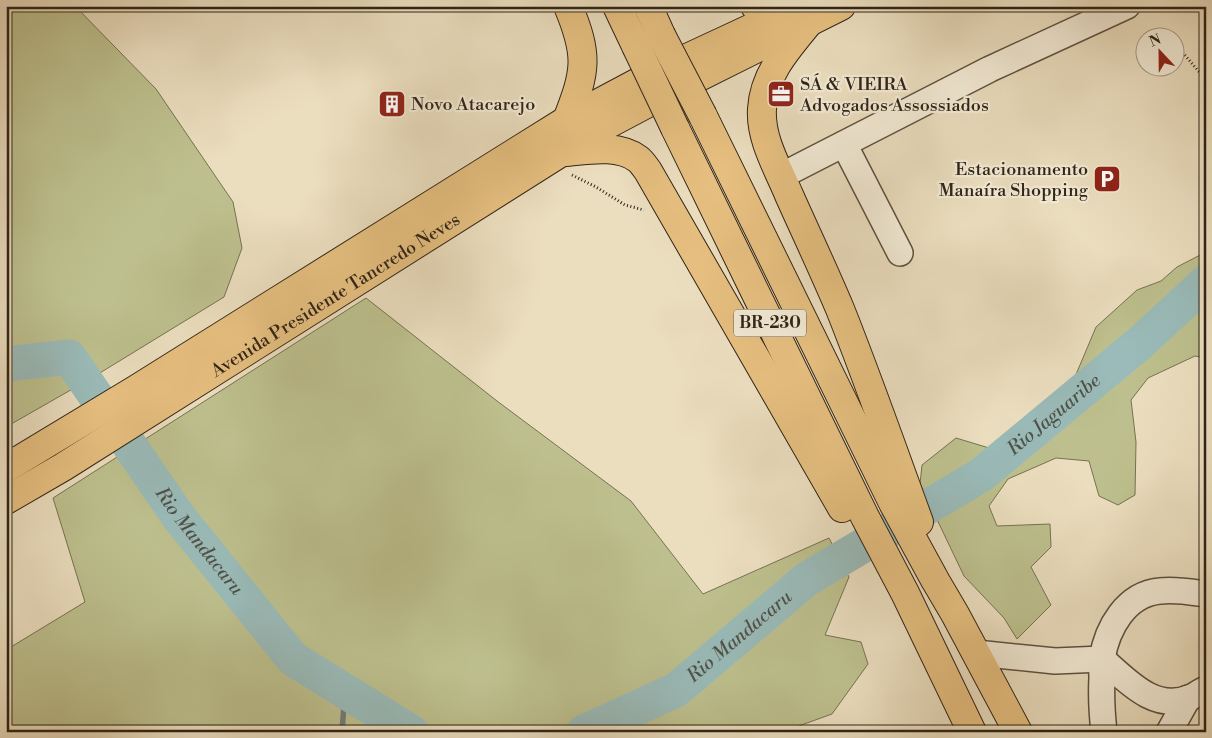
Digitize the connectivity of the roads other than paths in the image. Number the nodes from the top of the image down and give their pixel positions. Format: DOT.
graph roads {
  1 [pos="568,6"];
  2 [pos="616,6"];
  3 [pos="648,6"];
  4 [pos="755,6"];
  5 [pos="841,6"];
  6 [pos="1128,6"];
  7 [pos="800,13"];
  8 [pos="661,83"];
  9 [pos="568,120"];
  10 [pos="844,144"];
  11 [pos="565,152"];
  12 [pos="781,176"];
  13 [pos="900,253"];
  14 [pos="143,401"];
  15 [pos="6,468"];
  16 [pos="6,500"];
  17 [pos="902,507"];
  18 [pos="858,520"];
  19 [pos="1206,594"];
  20 [pos="899,595"];
  21 [pos="976,653"];
  22 [pos="1102,659"];
  23 [pos="1197,694"];
  24 [pos="972,732"];
  25 [pos="1018,732"];
  26 [pos="1104,732"];
  27 [pos="1169,732"];
  1 -- 9 [label="main road"];
  2 -- 18 [label="main road, BR-230, bridge"];
  3 -- 17 [label="main road, BR-230, bridge"];
  4 -- 7 [label="main road"];
  5 -- 7 [label="main road"];
  6 -- 10 [label="street"];
  7 -- 8 [label="main road"];
  7 -- 12 [label="main road"];
  8 -- 9 [label="main road, Avenida Presidente Tancredo Neves"];
  8 -- 11 [label="main road, Avenida Presidente Tancredo Neves"];
  9 -- 14 [label="main road, Avenida Presidente Tancredo Neves"];
  10 -- 12 [label="street"];
  10 -- 13 [label="street"];
  11 -- 14 [label="main road, Avenida Presidente Tancredo Neves"];
  11 -- 18 [label="main road"];
  12 -- 17 [label="main road"];
  14 -- 15 [label="main road, Avenida Presidente Tancredo Neves"];
  14 -- 16 [label="main road, Avenida Presidente Tancredo Neves"];
  17 -- 21 [label="main road"];
  18 -- 20 [label="main road, BR-230"];
  18 -- 20 [label="main road"];
  19 -- 22 [label="street"];
  20 -- 24 [label="main road, BR-230"];
  21 -- 22 [label="street"];
  21 -- 25 [label="main road"];
  22 -- 23 [label="street"];
  22 -- 26 [label="street"];
  23 -- 27 [label="street"];
}
